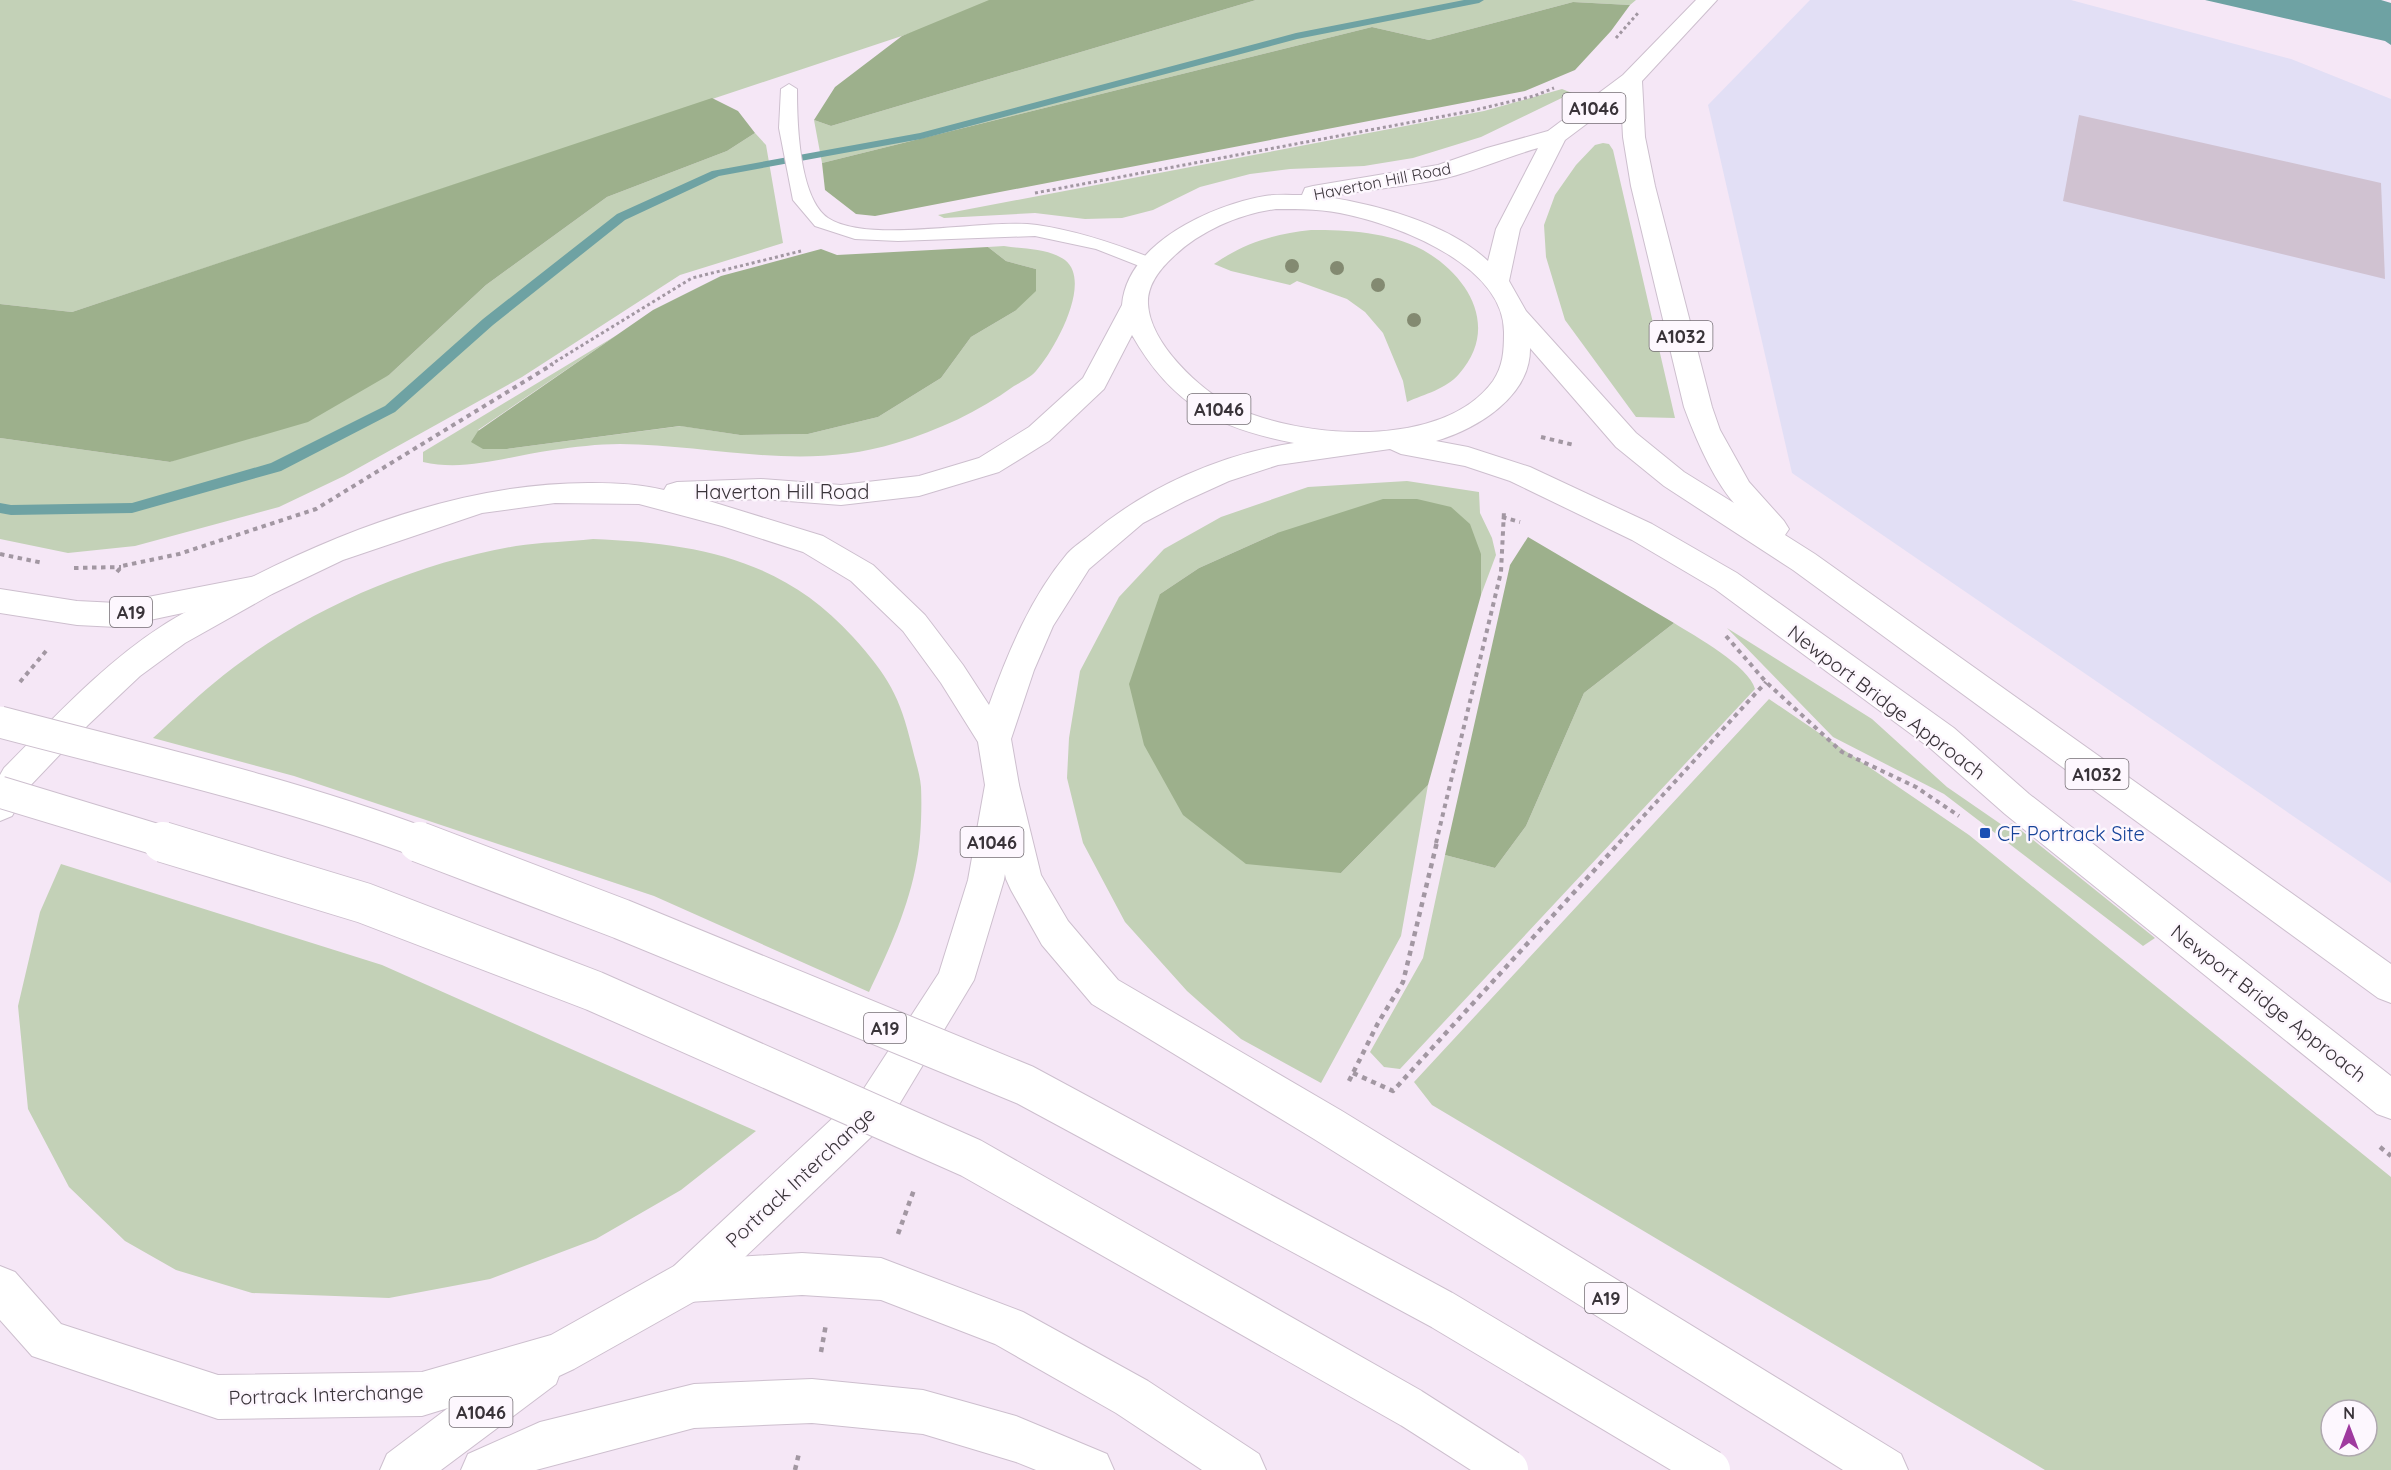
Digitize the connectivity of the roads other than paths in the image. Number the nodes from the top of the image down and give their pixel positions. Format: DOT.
graph roads {
  1 [pos="1707,0"];
  2 [pos="1631,80"];
  3 [pos="789,89"];
  4 [pos="1556,136"];
  5 [pos="1277,202"];
  6 [pos="1152,265"];
  7 [pos="1496,282"];
  8 [pos="1135,305"];
  9 [pos="1517,317"];
  10 [pos="1388,442"];
  11 [pos="1352,443"];
  12 [pos="639,494"];
  13 [pos="1804,562"];
  14 [pos="261,586"];
  15 [pos="0,601"];
  16 [pos="0,722"];
  17 [pos="994,739"];
  18 [pos="1002,785"];
  19 [pos="0,792"];
  20 [pos="0,806"];
  21 [pos="2391,986"];
  22 [pos="2391,1100"];
  23 [pos="689,1281"];
  24 [pos="0,1287"];
  25 [pos="559,1354"];
  26 [pos="403,1470"];
  27 [pos="484,1470"];
  28 [pos="1091,1470"];
  29 [pos="1243,1470"];
  30 [pos="1508,1470"];
  31 [pos="1710,1470"];
  32 [pos="1885,1470"];
  1 -- 2 [label="main road, Haverton Hill Road / A1046"];
  2 -- 4 [label="main road, Haverton Hill Road / A1046"];
  2 -- 13 [label="main road, A1032"];
  3 -- 6 [label="lane"];
  4 -- 5 [label="main road, Haverton Hill Road / A1046"];
  4 -- 7 [label="main road, Haverton Hill Road / A1046"];
  5 -- 6 [label="main road, A1046"];
  5 -- 7 [label="main road, A1046"];
  6 -- 8 [label="main road, A1046"];
  7 -- 9 [label="main road, A1046"];
  8 -- 11 [label="main road, A1046"];
  8 -- 12 [label="main road, Haverton Hill Road / A1046"];
  9 -- 10 [label="main road, A1046"];
  9 -- 13 [label="main road, A1032"];
  10 -- 11 [label="main road, A1046"];
  10 -- 22 [label="main road, Newport Bridge Approach"];
  11 -- 17 [label="main road, A1046"];
  12 -- 14 [label="main road, Portrack Interchange / A1046"];
  12 -- 17 [label="main road, Portrack Interchange / A1046"];
  13 -- 21 [label="main road, A1032"];
  14 -- 15 [label="main road, A19"];
  14 -- 20 [label="main road, Portrack Interchange / A1046"];
  16 -- 31 [label="main road, A19, bridge"];
  17 -- 18 [label="main road, Portrack Interchange / A1046"];
  18 -- 23 [label="main road, Portrack Interchange / A1046"];
  18 -- 32 [label="main road, A19"];
  19 -- 30 [label="main road, bridge"];
  23 -- 25 [label="main road, Portrack Interchange / A1046"];
  23 -- 29 [label="main road"];
  24 -- 25 [label="main road, Portrack Interchange / A1046"];
  25 -- 26 [label="main road, A1046"];
  27 -- 28 [label="main road"];
}
